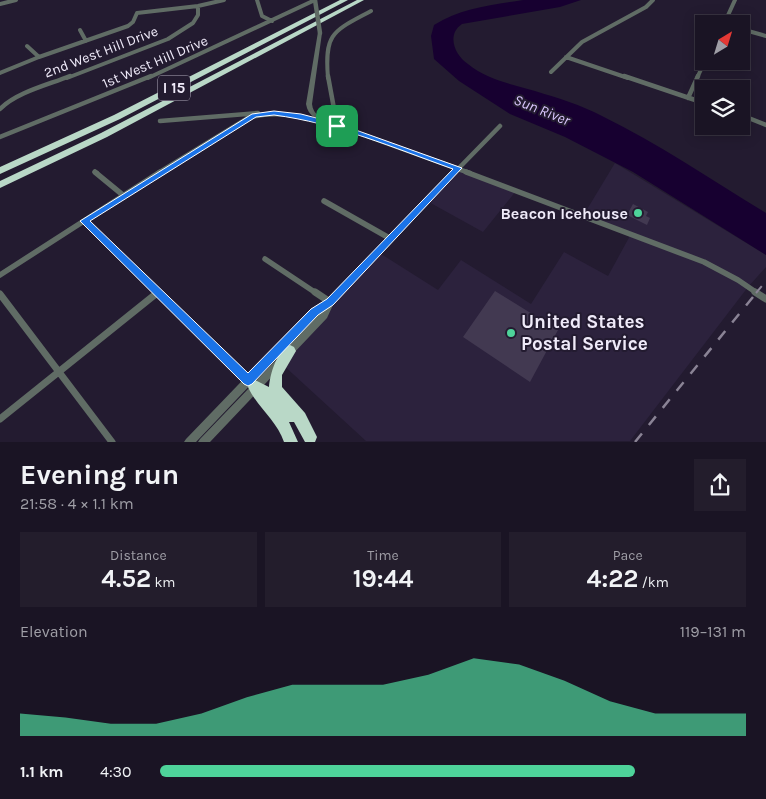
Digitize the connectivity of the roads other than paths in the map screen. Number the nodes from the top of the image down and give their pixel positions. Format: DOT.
graph roads {
  1 [pos="16,0"];
  2 [pos="224,0"];
  3 [pos="257,0"];
  4 [pos="315,0"];
  5 [pos="345,0"];
  6 [pos="361,0"];
  7 [pos="653,0"];
  8 [pos="735,0"];
  9 [pos="0,4"];
  10 [pos="198,6"];
  11 [pos="371,11"];
  12 [pos="728,15"];
  13 [pos="272,21"];
  14 [pos="80,30"];
  15 [pos="750,32"];
  16 [pos="766,36"];
  17 [pos="86,41"];
  18 [pos="27,46"];
  19 [pos="566,56"];
  20 [pos="39,57"];
  21 [pos="701,70"];
  22 [pos="551,72"];
  23 [pos="0,73"];
  24 [pos="688,98"];
  25 [pos="695,100"];
  26 [pos="0,109"];
  27 [pos="263,113"];
  28 [pos="750,119"];
  29 [pos="160,121"];
  30 [pos="329,123"];
  31 [pos="766,125"];
  32 [pos="337,126"];
  33 [pos="500,126"];
  34 [pos="0,137"];
  35 [pos="458,168"];
  36 [pos="0,171"];
  37 [pos="95,172"];
  38 [pos="0,184"];
  39 [pos="123,195"];
  40 [pos="324,202"];
  41 [pos="84,221"];
  42 [pos="391,239"];
  43 [pos="265,258"];
  44 [pos="0,275"];
  45 [pos="157,293"];
  46 [pos="0,294"];
  47 [pos="766,299"];
  48 [pos="330,302"];
  49 [pos="290,351"];
  50 [pos="59,372"];
  51 [pos="252,384"];
  52 [pos="0,419"];
  53 [pos="312,439"];
  54 [pos="112,442"];
  55 [pos="189,442"];
  56 [pos="203,442"];
  57 [pos="291,442"];
  1 -- 9 [label="street"];
  2 -- 10 [label="street"];
  3 -- 13 [label="street"];
  4 -- 13 [label="street, 1st West Hill Drive"];
  4 -- 30 [label="street, bridge"];
  5 -- 36 [label="highway, I 15"];
  6 -- 38 [label="highway, I 15"];
  7 -- 19 [label="street"];
  8 -- 12 [label="street"];
  10 -- 17 [label="street"];
  10 -- 26 [label="street, 2nd West Hill Drive"];
  11 -- 32 [label="street"];
  13 -- 34 [label="street, 1st West Hill Drive"];
  14 -- 17 [label="street"];
  15 -- 16 [label="street"];
  17 -- 20 [label="street"];
  18 -- 20 [label="street"];
  19 -- 22 [label="street"];
  19 -- 24 [label="street"];
  20 -- 23 [label="street"];
  21 -- 24 [label="street"];
  24 -- 25 [label="street"];
  27 -- 29 [label="street"];
  27 -- 30 [label="street"];
  27 -- 39 [label="street"];
  28 -- 31 [label="street"];
  30 -- 32 [label="street"];
  32 -- 35 [label="street"];
  33 -- 35 [label="street"];
  35 -- 42 [label="street"];
  35 -- 47 [label="street"];
  37 -- 39 [label="street"];
  39 -- 41 [label="street"];
  40 -- 42 [label="street"];
  41 -- 44 [label="street"];
  41 -- 45 [label="street"];
  42 -- 48 [label="street"];
  43 -- 48 [label="street"];
  45 -- 50 [label="street"];
  45 -- 51 [label="street"];
  46 -- 50 [label="street"];
  48 -- 49 [label="street"];
  48 -- 51 [label="street"];
  49 -- 51 [label="street"];
  49 -- 53 [label="highway"];
  50 -- 52 [label="street"];
  50 -- 54 [label="street"];
  51 -- 53 [label="highway"];
  51 -- 55 [label="street"];
  51 -- 56 [label="street"];
  51 -- 57 [label="highway"];
}
